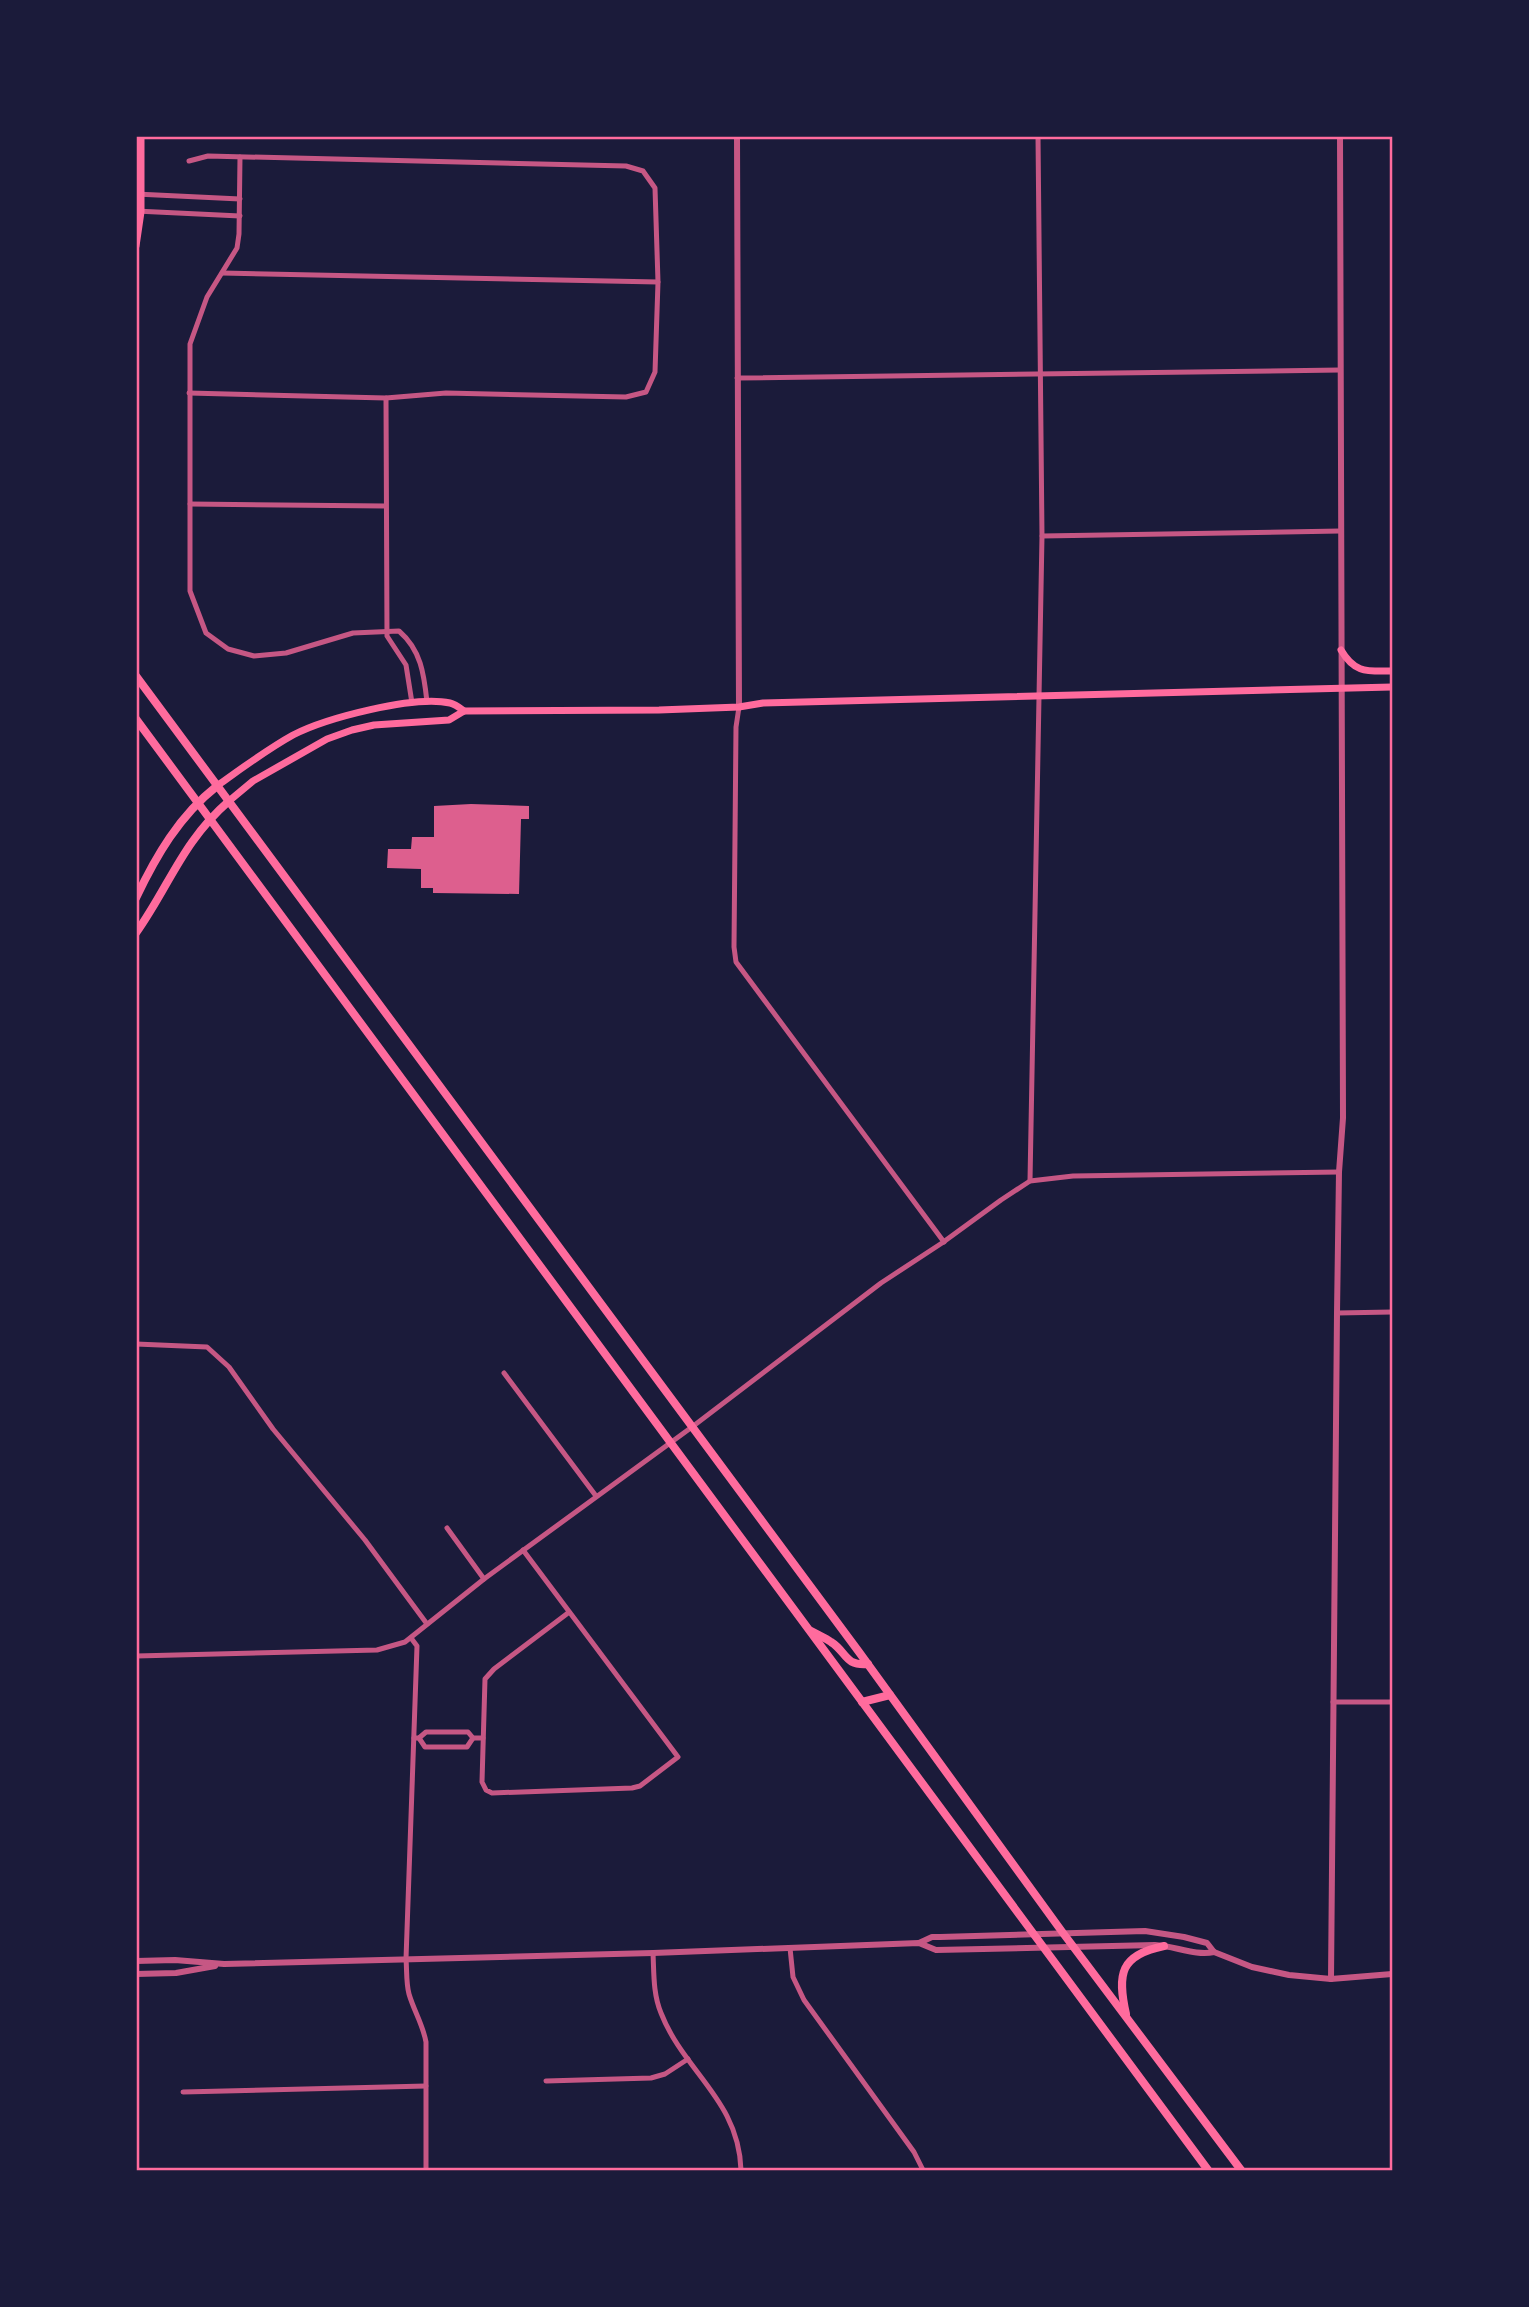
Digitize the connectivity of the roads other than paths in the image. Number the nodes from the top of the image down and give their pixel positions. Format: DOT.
graph roads {
  1 [pos="141,136"];
  2 [pos="737,136"];
  3 [pos="1038,136"];
  4 [pos="1339,136"];
  5 [pos="240,157"];
  6 [pos="188,161"];
  7 [pos="139,194"];
  8 [pos="240,199"];
  9 [pos="139,211"];
  10 [pos="240,216"];
  11 [pos="136,246"];
  12 [pos="222,273"];
  13 [pos="658,282"];
  14 [pos="1340,370"];
  15 [pos="1040,374"];
  16 [pos="737,378"];
  17 [pos="189,393"];
  18 [pos="386,398"];
  19 [pos="190,503"];
  20 [pos="385,506"];
  21 [pos="1340,531"];
  22 [pos="1042,536"];
  23 [pos="387,633"];
  24 [pos="1341,650"];
  25 [pos="1392,671"];
  26 [pos="136,676"];
  27 [pos="1392,687"];
  28 [pos="1341,690"];
  29 [pos="1037,695"];
  30 [pos="427,702"];
  31 [pos="412,703"];
  32 [pos="739,708"];
  33 [pos="464,711"];
  34 [pos="136,719"];
  35 [pos="217,786"];
  36 [pos="198,801"];
  37 [pos="229,801"];
  38 [pos="210,818"];
  39 [pos="136,898"];
  40 [pos="136,933"];
  41 [pos="1339,1172"];
  42 [pos="1030,1181"];
  43 [pos="944,1242"];
  44 [pos="1392,1312"];
  45 [pos="1337,1313"];
  46 [pos="136,1344"];
  47 [pos="504,1373"];
  48 [pos="692,1427"];
  49 [pos="670,1442"];
  50 [pos="596,1496"];
  51 [pos="447,1528"];
  52 [pos="523,1550"];
  53 [pos="484,1579"];
  54 [pos="568,1613"];
  55 [pos="427,1623"];
  56 [pos="808,1630"];
  57 [pos="411,1638"];
  58 [pos="136,1656"];
  59 [pos="868,1664"];
  60 [pos="890,1695"];
  61 [pos="862,1702"];
  62 [pos="1334,1702"];
  63 [pos="1392,1702"];
  64 [pos="417,1738"];
  65 [pos="473,1738"];
  66 [pos="483,1738"];
  67 [pos="1063,1933"];
  68 [pos="1034,1934"];
  69 [pos="919,1943"];
  70 [pos="1164,1946"];
  71 [pos="1044,1947"];
  72 [pos="1074,1947"];
  73 [pos="789,1948"];
  74 [pos="1214,1952"];
  75 [pos="653,1953"];
  76 [pos="406,1959"];
  77 [pos="136,1961"];
  78 [pos="224,1965"];
  79 [pos="136,1974"];
  80 [pos="1392,1974"];
  81 [pos="1331,1979"];
  82 [pos="1127,2017"];
  83 [pos="688,2059"];
  84 [pos="546,2081"];
  85 [pos="426,2086"];
  86 [pos="183,2092"];
  87 [pos="426,2171"];
  88 [pos="741,2171"];
  89 [pos="923,2171"];
  90 [pos="1208,2171"];
  91 [pos="1241,2171"];
  1 -- 7 [label="main road"];
  2 -- 16 [label="street"];
  3 -- 15 [label="street"];
  4 -- 14 [label="street"];
  5 -- 6 [label="street"];
  5 -- 8 [label="street"];
  5 -- 13 [label="street"];
  7 -- 8 [label="street"];
  7 -- 9 [label="main road"];
  8 -- 10 [label="street"];
  9 -- 10 [label="street"];
  9 -- 11 [label="main road"];
  10 -- 12 [label="street"];
  12 -- 13 [label="street"];
  12 -- 17 [label="street"];
  13 -- 18 [label="street"];
  14 -- 15 [label="street"];
  14 -- 21 [label="street"];
  15 -- 16 [label="street"];
  15 -- 22 [label="street"];
  16 -- 32 [label="street"];
  17 -- 18 [label="street"];
  17 -- 19 [label="street"];
  18 -- 20 [label="street"];
  19 -- 20 [label="street"];
  19 -- 23 [label="street"];
  20 -- 23 [label="street"];
  21 -- 22 [label="street"];
  21 -- 24 [label="street"];
  22 -- 29 [label="street"];
  23 -- 30 [label="street"];
  23 -- 31 [label="street"];
  24 -- 25 [label="main road"];
  24 -- 28 [label="street"];
  26 -- 35 [label="main road"];
  27 -- 28 [label="main road"];
  28 -- 29 [label="main road"];
  28 -- 41 [label="street"];
  29 -- 32 [label="main road"];
  29 -- 42 [label="street"];
  30 -- 31 [label="main road"];
  30 -- 33 [label="main road"];
  31 -- 35 [label="main road"];
  32 -- 33 [label="main road"];
  32 -- 43 [label="street"];
  33 -- 37 [label="main road"];
  34 -- 36 [label="main road"];
  35 -- 36 [label="main road"];
  35 -- 37 [label="main road"];
  36 -- 38 [label="main road"];
  36 -- 39 [label="main road"];
  37 -- 38 [label="main road"];
  37 -- 48 [label="main road"];
  38 -- 40 [label="main road"];
  38 -- 49 [label="main road"];
  41 -- 42 [label="street"];
  41 -- 45 [label="street"];
  42 -- 43 [label="street"];
  43 -- 48 [label="street"];
  44 -- 45 [label="street"];
  45 -- 62 [label="street"];
  46 -- 55 [label="street"];
  47 -- 50 [label="street"];
  48 -- 49 [label="street"];
  48 -- 59 [label="main road"];
  49 -- 50 [label="street"];
  49 -- 56 [label="main road"];
  50 -- 52 [label="street"];
  51 -- 53 [label="street"];
  52 -- 53 [label="street"];
  52 -- 54 [label="street"];
  53 -- 55 [label="street"];
  54 -- 66 [label="street"];
  54 -- 66 [label="street"];
  55 -- 57 [label="street"];
  56 -- 59 [label="main road"];
  56 -- 61 [label="main road"];
  57 -- 58 [label="street"];
  57 -- 64 [label="street"];
  59 -- 60 [label="main road"];
  60 -- 61 [label="main road"];
  60 -- 67 [label="main road"];
  61 -- 68 [label="main road"];
  62 -- 63 [label="street"];
  62 -- 81 [label="street"];
  64 -- 65 [label="street"];
  64 -- 65 [label="street"];
  64 -- 76 [label="street"];
  65 -- 66 [label="street"];
  67 -- 68 [label="street"];
  67 -- 72 [label="main road"];
  67 -- 74 [label="street"];
  68 -- 69 [label="street"];
  68 -- 71 [label="main road"];
  69 -- 71 [label="street"];
  69 -- 73 [label="street"];
  70 -- 72 [label="street"];
  70 -- 74 [label="street"];
  70 -- 82 [label="main road"];
  71 -- 72 [label="street"];
  71 -- 90 [label="main road"];
  72 -- 82 [label="main road"];
  73 -- 75 [label="street"];
  73 -- 89 [label="street"];
  74 -- 81 [label="street"];
  75 -- 76 [label="street"];
  75 -- 83 [label="street"];
  76 -- 78 [label="street"];
  76 -- 85 [label="street"];
  77 -- 78 [label="street"];
  78 -- 79 [label="street"];
  80 -- 81 [label="street"];
  82 -- 91 [label="main road"];
  83 -- 84 [label="street"];
  83 -- 88 [label="street"];
  85 -- 86 [label="street"];
  85 -- 87 [label="street"];
}
